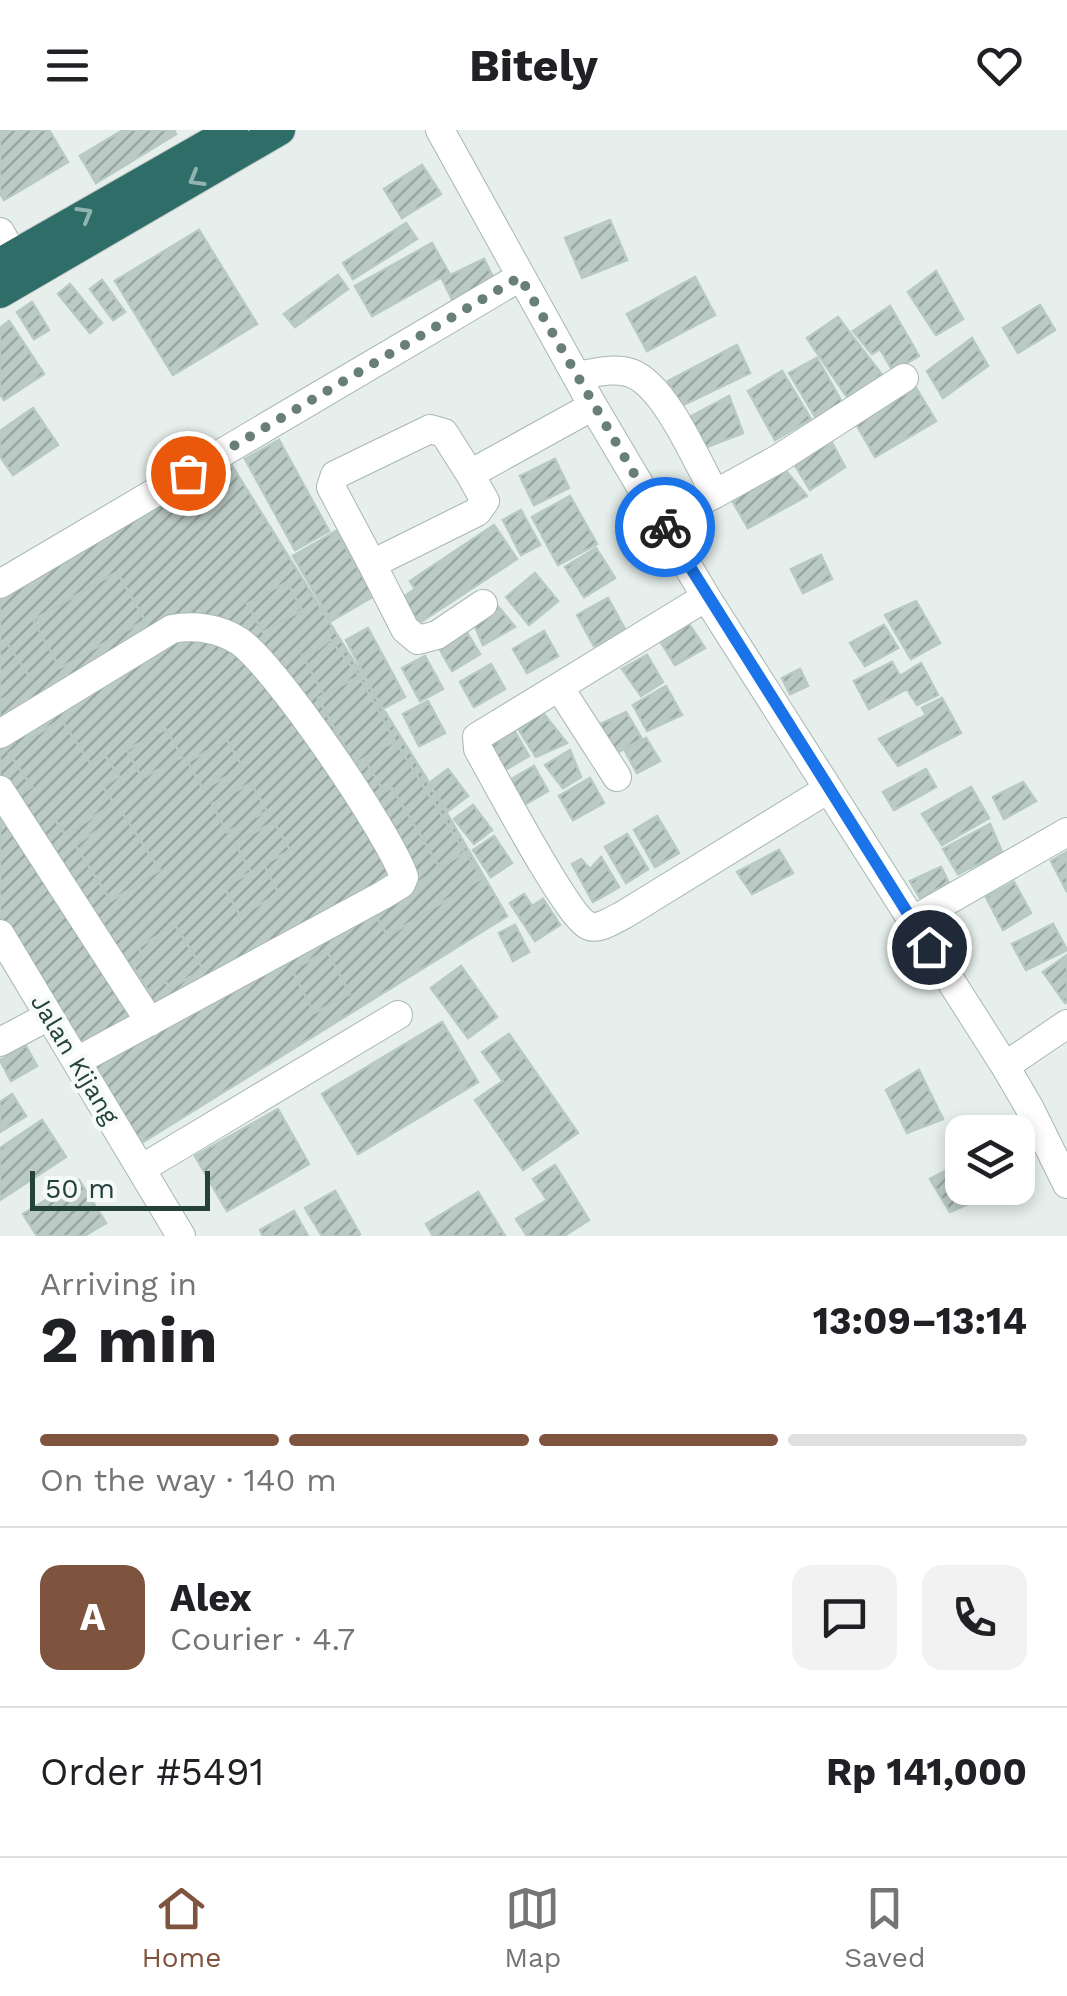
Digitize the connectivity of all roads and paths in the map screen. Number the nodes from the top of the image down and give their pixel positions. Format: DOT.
graph roads {
  1 [pos="233,130"];
  2 [pos="280,130"];
  3 [pos="440,130"];
  4 [pos="4,250"];
  5 [pos="520,277"];
  6 [pos="0,293"];
  7 [pos="576,376"];
  8 [pos="904,378"];
  9 [pos="593,406"];
  10 [pos="470,474"];
  11 [pos="715,494"];
  12 [pos="661,521"];
  13 [pos="372,564"];
  14 [pos="0,584"];
  15 [pos="706,597"];
  16 [pos="483,604"];
  17 [pos="559,687"];
  18 [pos="0,734"];
  19 [pos="617,777"];
  20 [pos="828,788"];
  21 [pos="0,790"];
  22 [pos="1067,832"];
  23 [pos="912,921"];
  24 [pos="0,934"];
  25 [pos="48,1016"];
  26 [pos="398,1016"];
  27 [pos="150,1022"];
  28 [pos="1067,1024"];
  29 [pos="0,1042"];
  30 [pos="77,1061"];
  31 [pos="1005,1066"];
  32 [pos="141,1170"];
  33 [pos="1067,1184"];
  34 [pos="181,1236"];
  4 -- 1 [label="highway, one-way"];
  2 -- 6 [label="highway, one-way"];
  3 -- 5 [label="street"];
  5 -- 7 [label="street"];
  5 -- 14 [label="street"];
  7 -- 9 [label="street"];
  7 -- 11 [label="street"];
  8 -- 11 [label="street"];
  9 -- 10 [label="street"];
  9 -- 12 [label="street"];
  10 -- 13 [label="street"];
  10 -- 13 [label="street"];
  11 -- 12 [label="street"];
  12 -- 15 [label="street"];
  13 -- 16 [label="street"];
  15 -- 17 [label="street"];
  15 -- 20 [label="street"];
  17 -- 19 [label="street"];
  17 -- 20 [label="street"];
  18 -- 27 [label="street"];
  20 -- 23 [label="street"];
  21 -- 27 [label="street"];
  22 -- 23 [label="street"];
  23 -- 31 [label="street"];
  24 -- 25 [label="street, Jalan Kijang"];
  25 -- 29 [label="street"];
  25 -- 30 [label="street, Jalan Kijang"];
  26 -- 32 [label="street"];
  27 -- 30 [label="street"];
  28 -- 31 [label="street"];
  30 -- 32 [label="street, Jalan Kijang"];
  31 -- 33 [label="street"];
  32 -- 34 [label="street, Jalan Kijang"];
}
